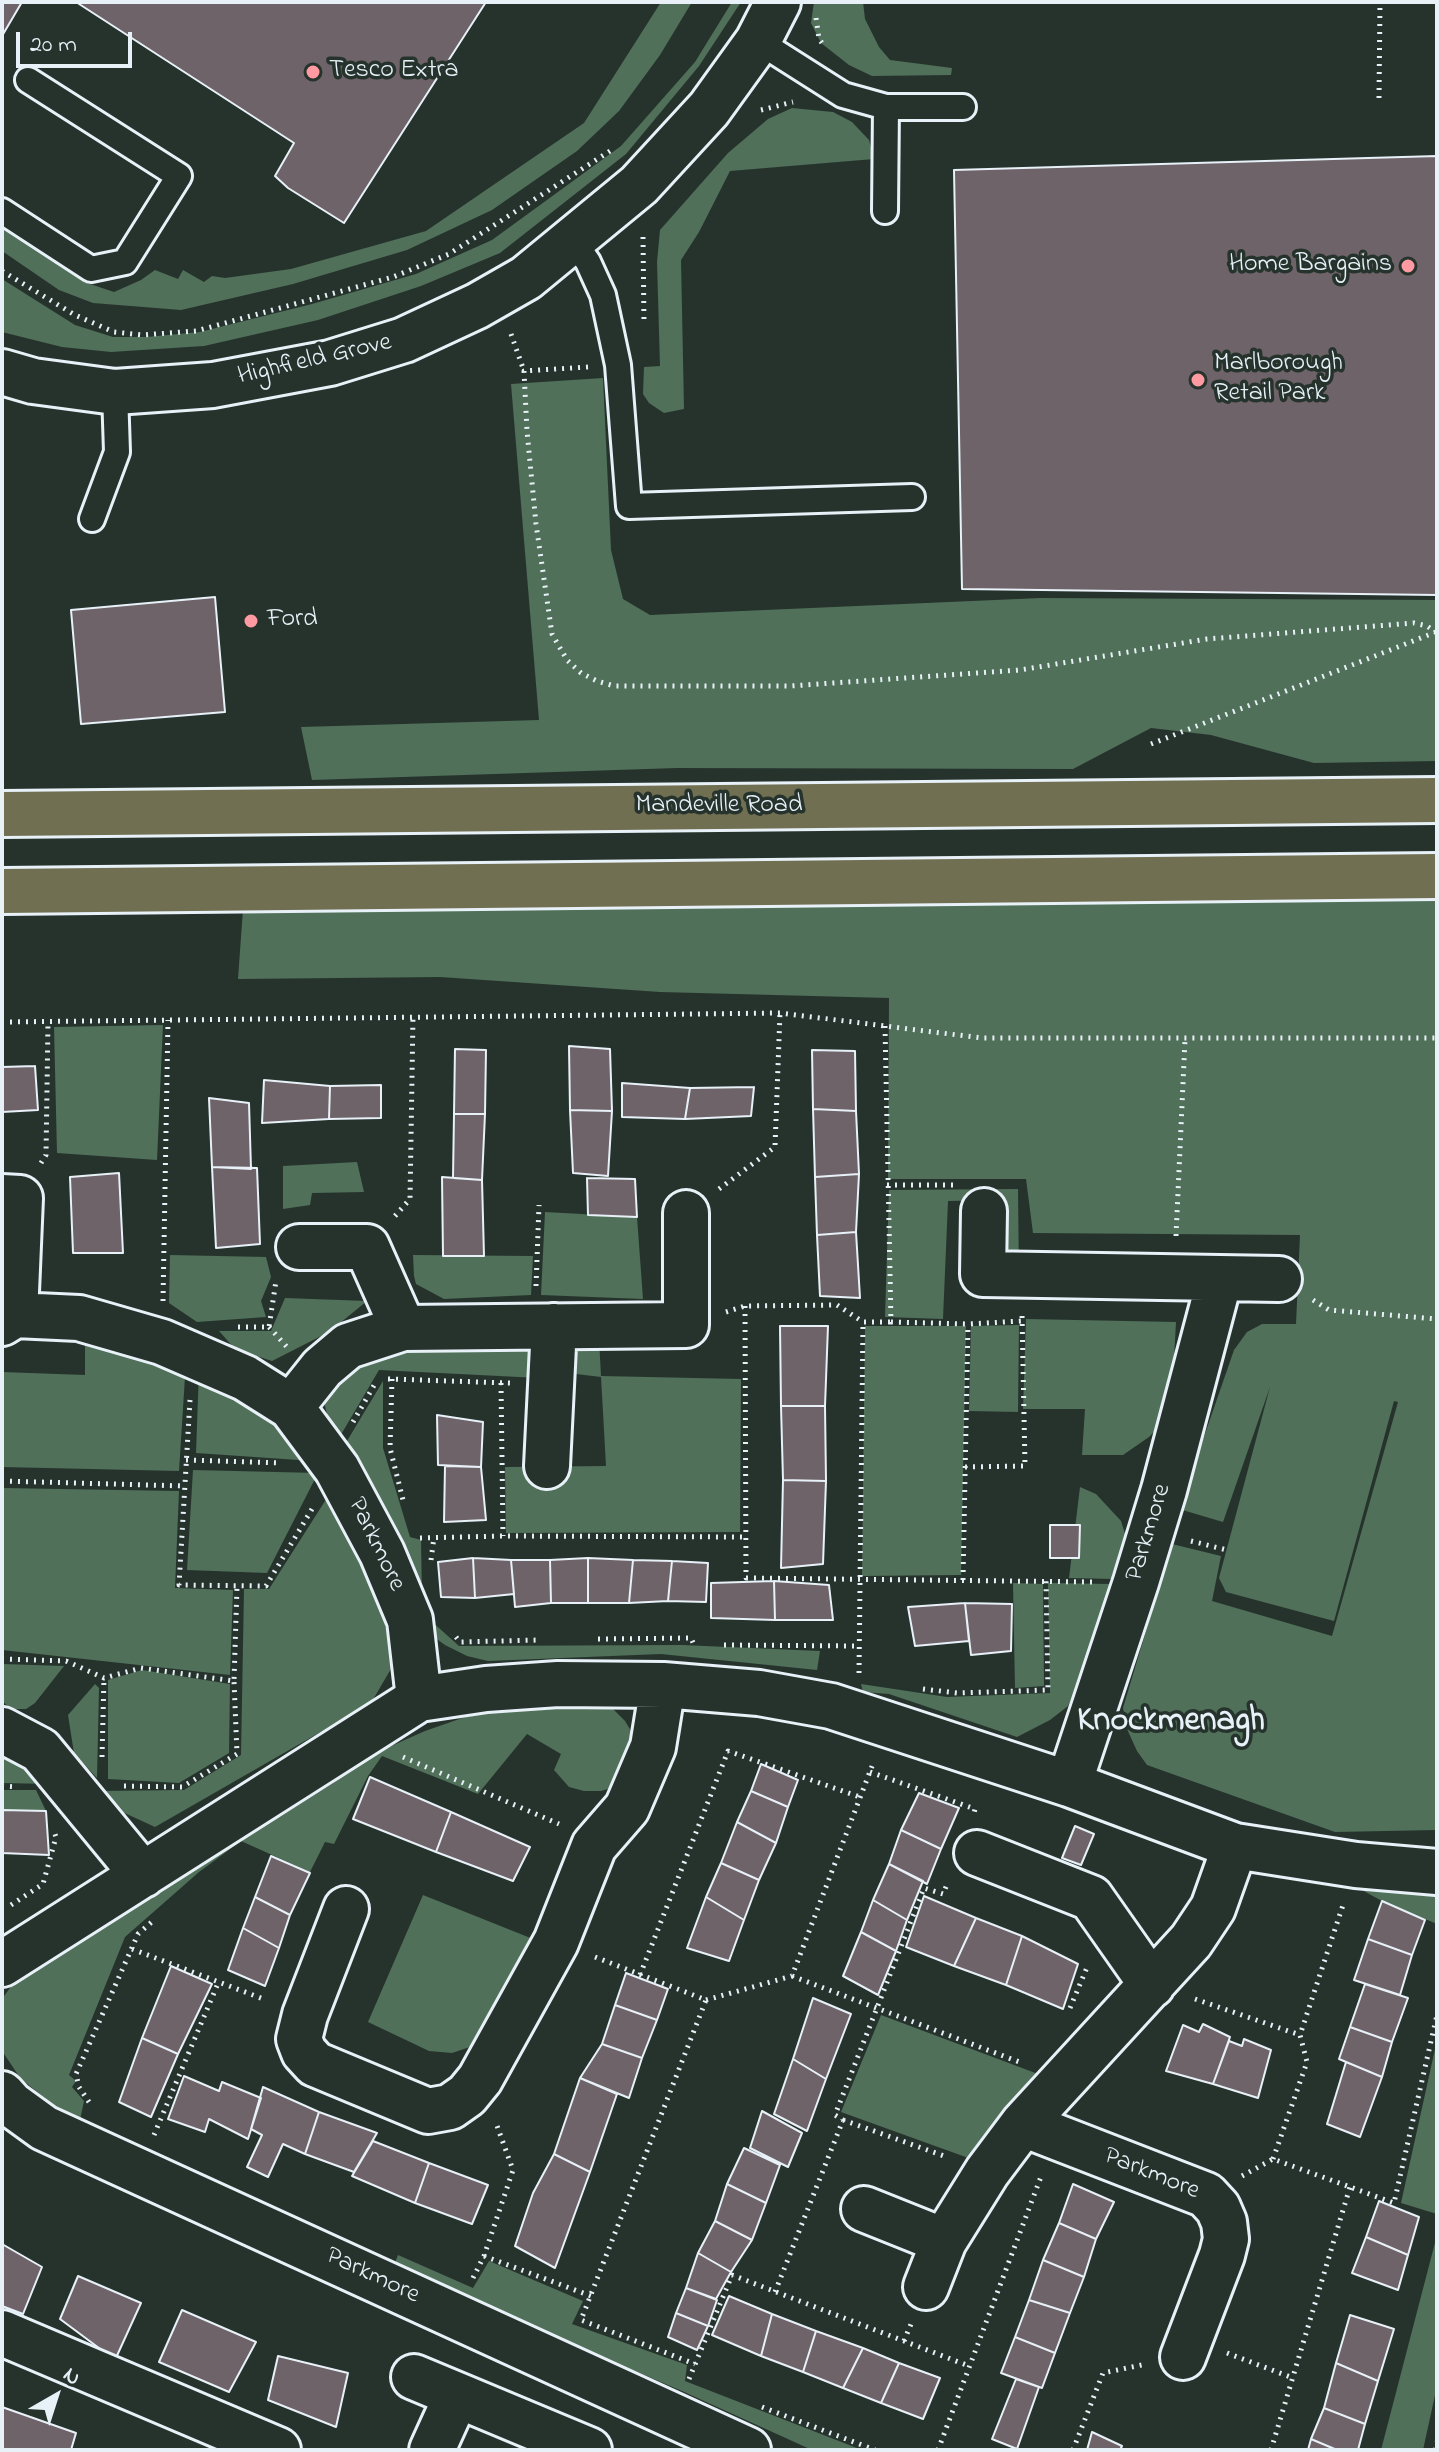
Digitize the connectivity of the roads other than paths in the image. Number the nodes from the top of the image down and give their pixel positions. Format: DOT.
graph roads {
  1 [pos="778,2"];
  2 [pos="758,41"];
  3 [pos="28,80"];
  4 [pos="886,107"];
  5 [pos="963,107"];
  6 [pos="2,211"];
  7 [pos="885,211"];
  8 [pos="573,240"];
  9 [pos="2,372"];
  10 [pos="115,392"];
  11 [pos="912,497"];
  12 [pos="92,519"];
  13 [pos="1437,800"];
  14 [pos="2,814"];
  15 [pos="1437,876"];
  16 [pos="2,891"];
  17 [pos="11,1198"];
  18 [pos="984,1211"];
  19 [pos="686,1213"];
  20 [pos="299,1247"];
  21 [pos="1220,1278"];
  22 [pos="1279,1279"];
  23 [pos="8,1319"];
  24 [pos="545,1326"];
  25 [pos="403,1328"];
  26 [pos="291,1407"];
  27 [pos="547,1466"];
  28 [pos="663,1685"];
  29 [pos="419,1699"];
  30 [pos="2,1730"];
  31 [pos="1069,1784"];
  32 [pos="1235,1846"];
  33 [pos="966,1849"];
  34 [pos="1437,1872"];
  35 [pos="143,1875"];
  36 [pos="346,1909"];
  37 [pos="2,1964"];
  38 [pos="1152,1985"];
  39 [pos="2,2094"];
  40 [pos="1040,2130"];
  41 [pos="864,2209"];
  42 [pos="944,2241"];
  43 [pos="926,2287"];
  44 [pos="2,2333"];
  45 [pos="1186,2348"];
  46 [pos="414,2377"];
  47 [pos="457,2395"];
  48 [pos="278,2450"];
  49 [pos="432,2450"];
  50 [pos="589,2450"];
  51 [pos="748,2450"];
  1 -- 2 [label="street, Highfield Grove"];
  2 -- 4 [label="lane"];
  2 -- 8 [label="street, Highfield Grove"];
  3 -- 6 [label="lane"];
  4 -- 5 [label="lane"];
  4 -- 7 [label="lane"];
  8 -- 10 [label="street, Highfield Grove"];
  8 -- 11 [label="lane"];
  9 -- 10 [label="street, Highfield Grove"];
  10 -- 12 [label="lane"];
  13 -- 14 [label="main road, Mandeville Road"];
  15 -- 16 [label="main road"];
  17 -- 23 [label="street, Parkmore"];
  18 -- 21 [label="street"];
  19 -- 24 [label="street"];
  20 -- 25 [label="street"];
  21 -- 22 [label="street"];
  21 -- 31 [label="street, Parkmore"];
  23 -- 26 [label="street, Parkmore"];
  24 -- 25 [label="street"];
  24 -- 27 [label="street"];
  25 -- 26 [label="street"];
  26 -- 29 [label="street, Parkmore"];
  28 -- 29 [label="street"];
  28 -- 31 [label="street"];
  28 -- 36 [label="street"];
  29 -- 35 [label="street"];
  30 -- 35 [label="street"];
  31 -- 32 [label="street"];
  32 -- 34 [label="street"];
  32 -- 38 [label="street"];
  33 -- 38 [label="street"];
  35 -- 37 [label="street"];
  38 -- 40 [label="street"];
  39 -- 51 [label="street, Parkmore"];
  40 -- 42 [label="street"];
  40 -- 45 [label="street, Parkmore"];
  41 -- 42 [label="street"];
  42 -- 43 [label="street"];
  44 -- 48 [label="street"];
  46 -- 47 [label="street"];
  47 -- 49 [label="street"];
  47 -- 50 [label="street"];
}
